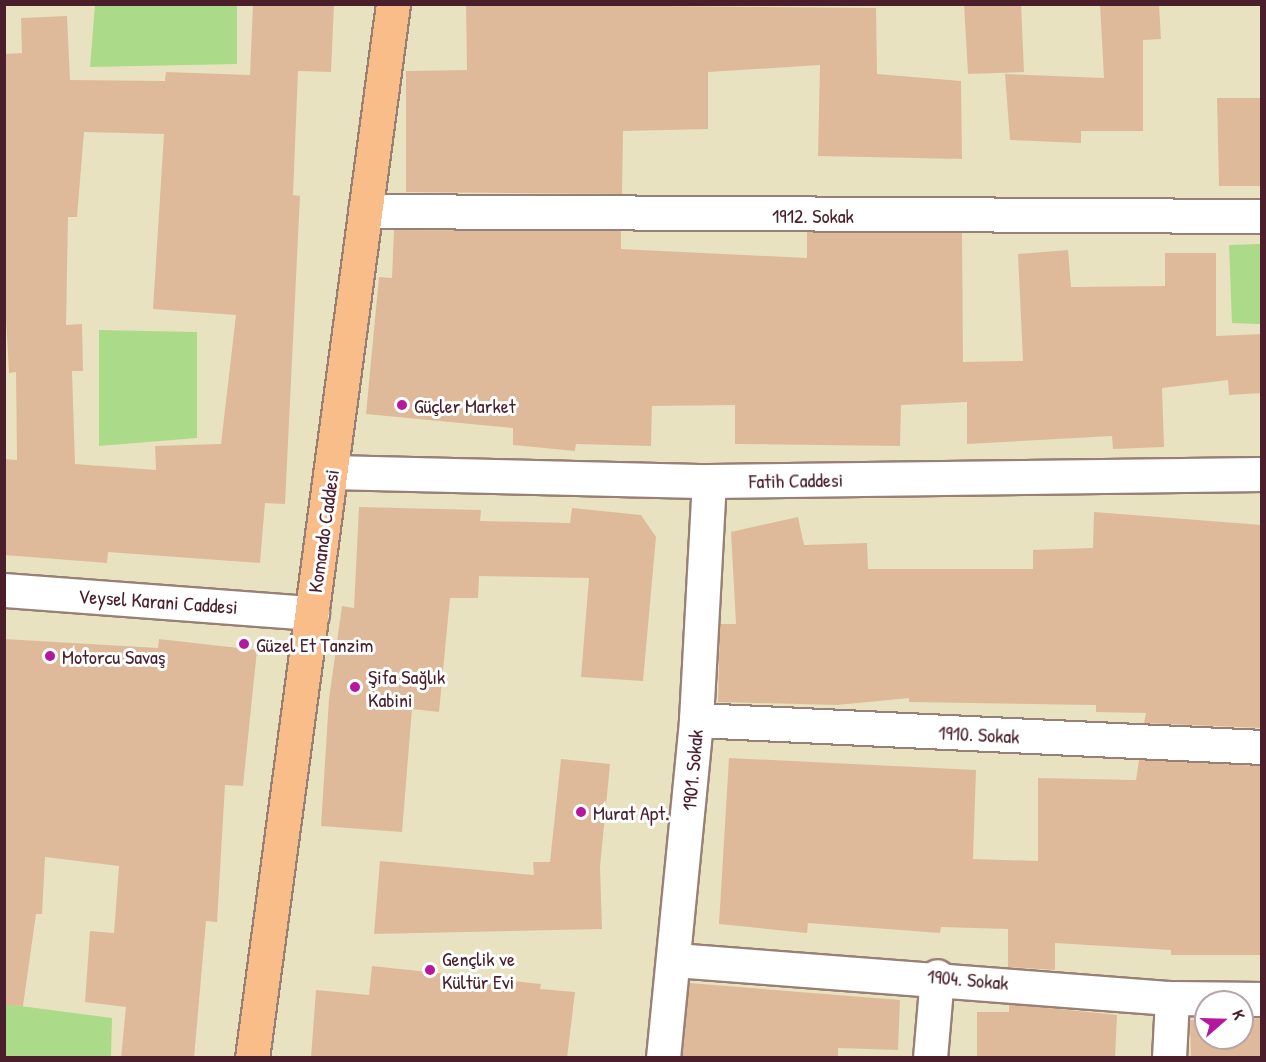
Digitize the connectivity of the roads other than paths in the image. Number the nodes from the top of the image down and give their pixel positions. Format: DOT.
graph roads {
  1 [pos="393,4"];
  2 [pos="365,211"];
  3 [pos="1262,216"];
  4 [pos="332,472"];
  5 [pos="1262,474"];
  6 [pos="709,481"];
  7 [pos="4,590"];
  8 [pos="312,613"];
  9 [pos="696,720"];
  10 [pos="1262,747"];
  11 [pos="675,960"];
  12 [pos="937,976"];
  13 [pos="1172,998"];
  14 [pos="1262,999"];
  15 [pos="252,1058"];
  16 [pos="663,1058"];
  17 [pos="930,1058"];
  18 [pos="1169,1058"];
  1 -- 2 [label="main road, Komando Caddesi"];
  2 -- 3 [label="street, 1912. Sokak"];
  2 -- 4 [label="main road, Komando Caddesi"];
  4 -- 6 [label="street, Fatih Caddesi"];
  4 -- 8 [label="main road, Komando Caddesi"];
  5 -- 6 [label="street, Fatih Caddesi"];
  6 -- 9 [label="street, 1901. Sokak"];
  7 -- 8 [label="street, Veysel Karani Caddesi"];
  8 -- 15 [label="main road, Komando Caddesi"];
  9 -- 10 [label="street, 1910. Sokak"];
  9 -- 11 [label="street, 1901. Sokak"];
  11 -- 12 [label="street, 1904. Sokak"];
  11 -- 16 [label="street, 1901. Sokak"];
  12 -- 13 [label="street, 1904. Sokak"];
  12 -- 17 [label="street"];
  13 -- 14 [label="street, 1904. Sokak"];
  13 -- 18 [label="street"];
}
